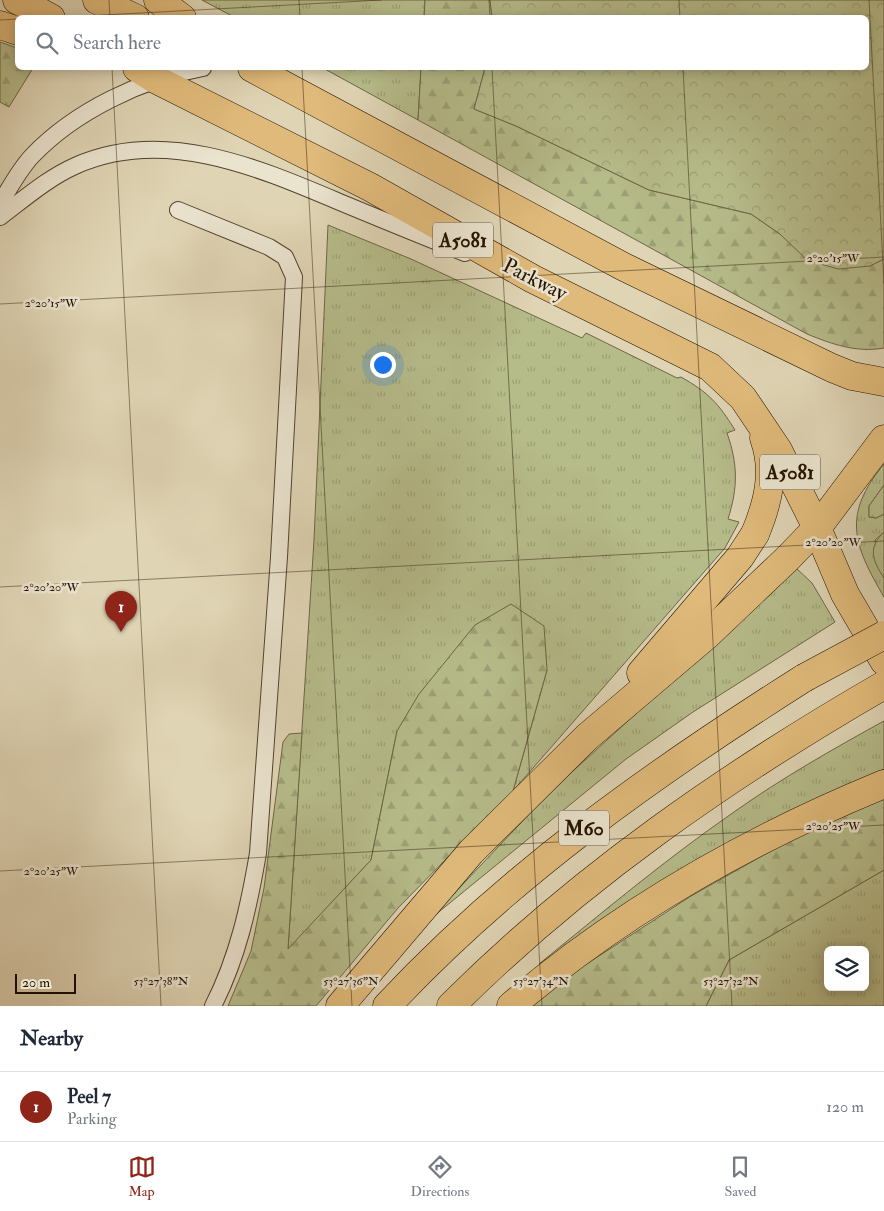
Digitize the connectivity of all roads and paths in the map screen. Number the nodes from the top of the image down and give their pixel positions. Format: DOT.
graph roads {
  1 [pos="158,0"];
  2 [pos="101,2"];
  3 [pos="129,15"];
  4 [pos="178,15"];
  5 [pos="0,25"];
  6 [pos="15,31"];
  7 [pos="129,70"];
  8 [pos="188,70"];
  9 [pos="256,70"];
  10 [pos="150,75"];
  11 [pos="0,204"];
  12 [pos="178,210"];
  13 [pos="0,217"];
  14 [pos="533,279"];
  15 [pos="884,382"];
  16 [pos="758,420"];
  17 [pos="884,439"];
  18 [pos="817,528"];
  19 [pos="884,635"];
  20 [pos="884,661"];
  21 [pos="884,685"];
  22 [pos="586,737"];
  23 [pos="884,784"];
  24 [pos="213,1006"];
  25 [pos="340,1006"];
  26 [pos="387,1006"];
  27 [pos="451,1006"];
  28 [pos="511,1006"];
  1 -- 4 [label="highway"];
  2 -- 3 [label="highway"];
  5 -- 6 [label="highway"];
  7 -- 10 [label="highway, A5081"];
  8 -- 10 [label="street"];
  9 -- 15 [label="highway, A5081"];
  10 -- 11 [label="street"];
  10 -- 14 [label="highway, Parkway / A5081"];
  12 -- 24 [label="street"];
  13 -- 14 [label="street"];
  14 -- 16 [label="highway, Parkway / A5081"];
  16 -- 18 [label="highway, Parkway / A5081"];
  16 -- 22 [label="highway"];
  17 -- 18 [label="highway"];
  18 -- 20 [label="highway, Parkway"];
  18 -- 22 [label="highway"];
  19 -- 26 [label="highway, M60, bridge"];
  21 -- 27 [label="highway, M60"];
  22 -- 25 [label="highway"];
  23 -- 28 [label="highway"];
}
